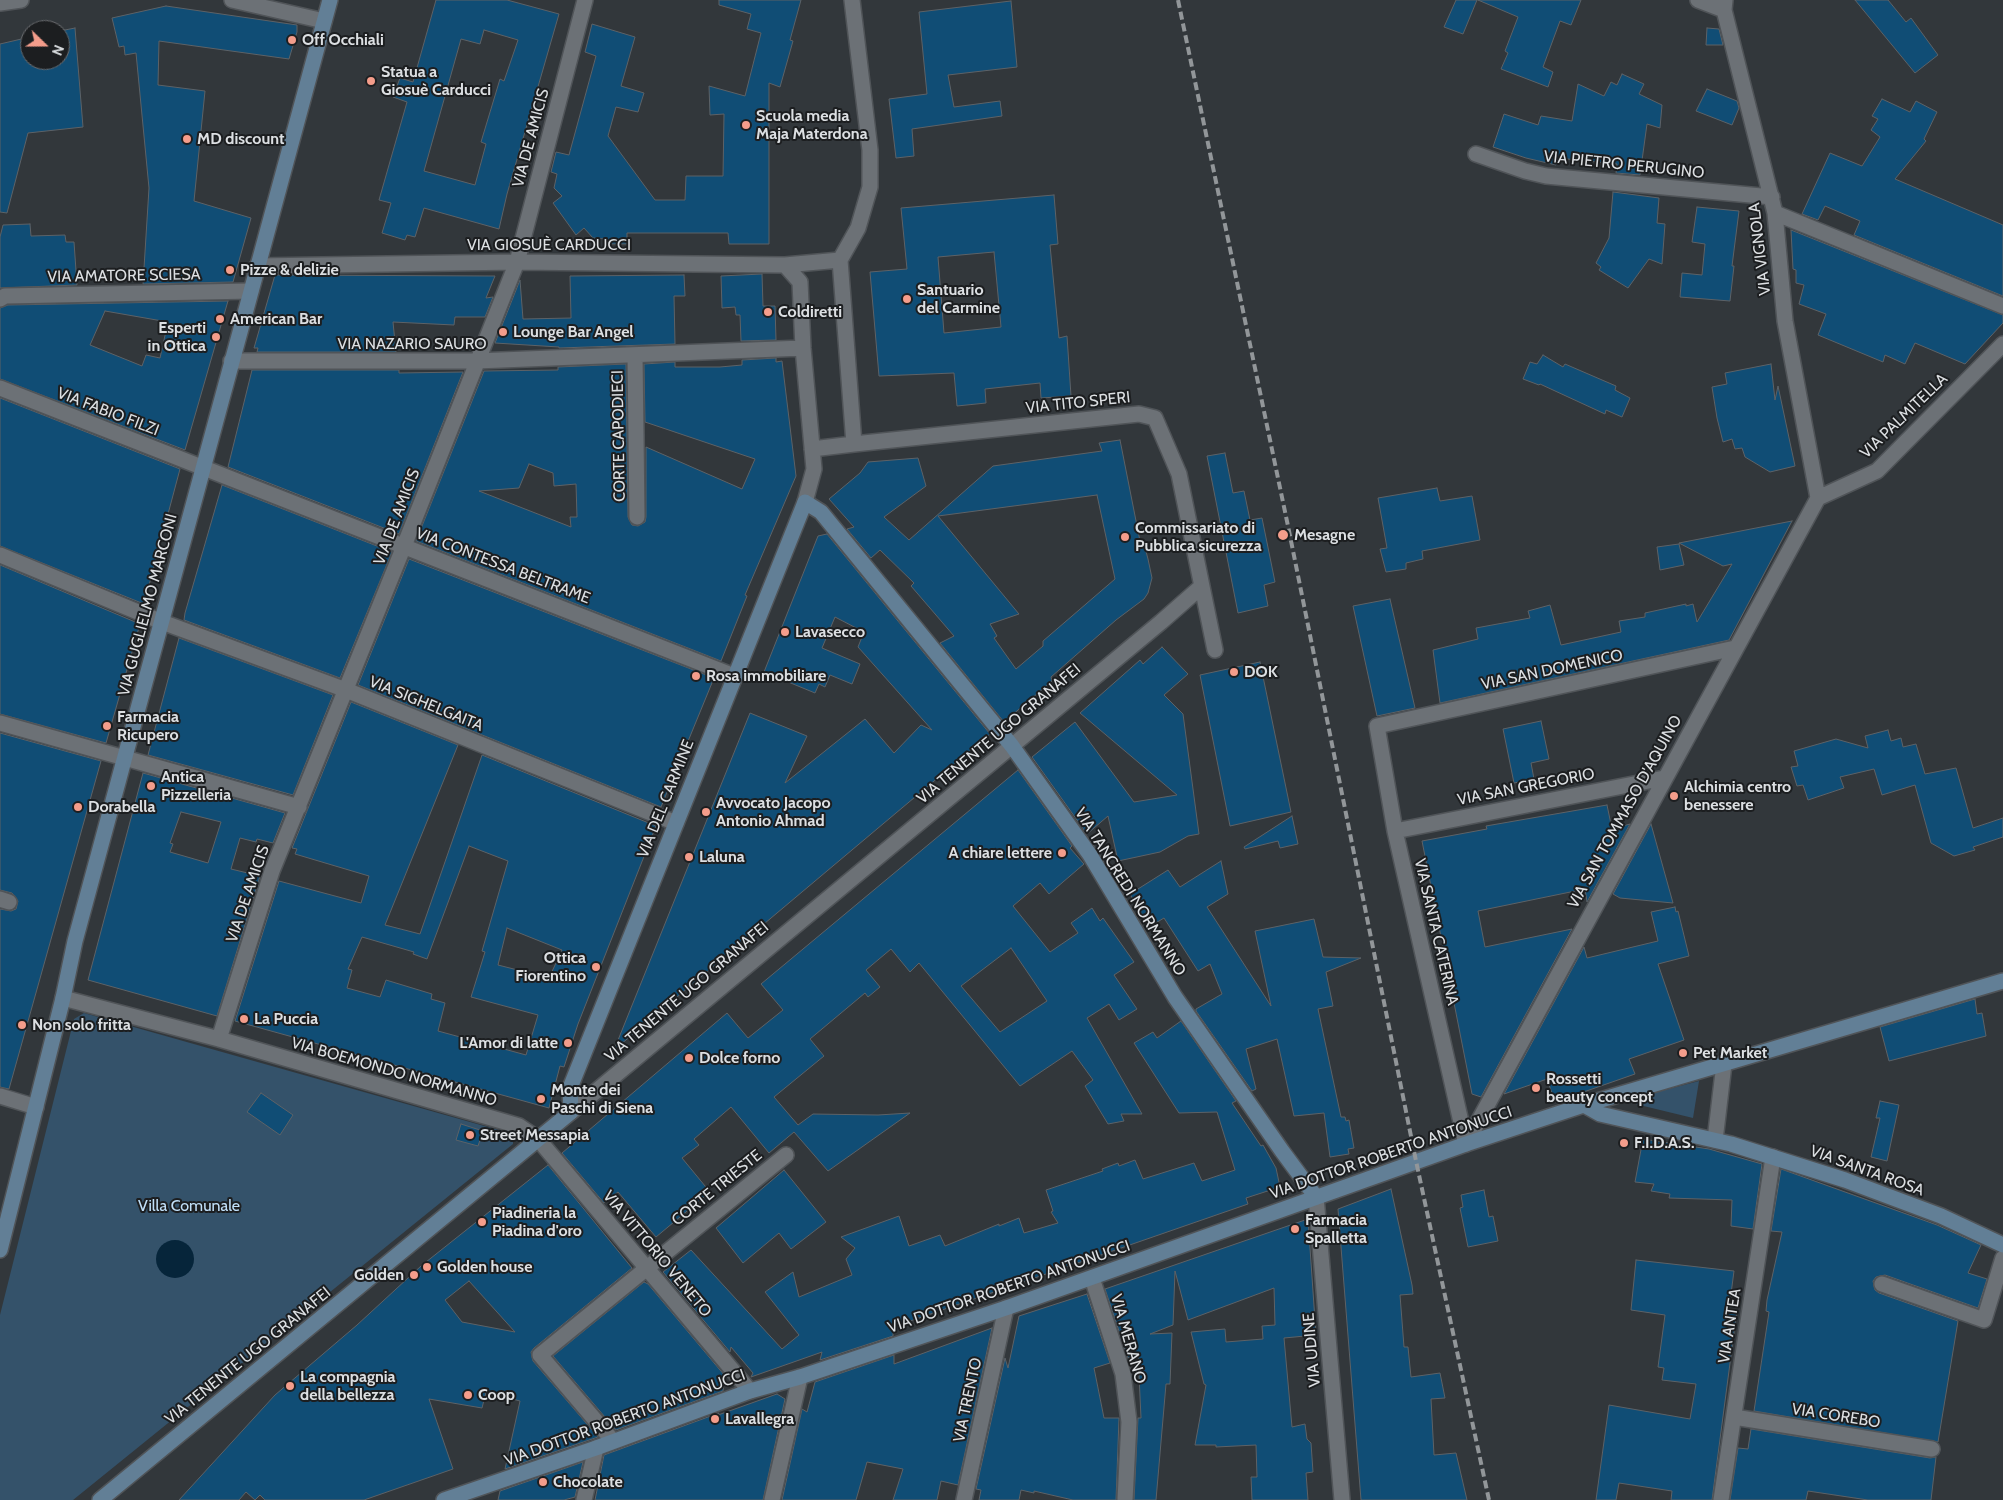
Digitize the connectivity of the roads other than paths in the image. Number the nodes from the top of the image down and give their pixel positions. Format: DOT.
graph roads {
  1 [pos="21,0"];
  2 [pos="232,0"];
  3 [pos="330,0"];
  4 [pos="585,0"];
  5 [pos="852,0"];
  6 [pos="1698,0"];
  7 [pos="0,3"];
  8 [pos="1724,5"];
  9 [pos="324,21"];
  10 [pos="1476,154"];
  11 [pos="1772,197"];
  12 [pos="1775,213"];
  13 [pos="840,260"];
  14 [pos="516,262"];
  15 [pos="785,265"];
  16 [pos="257,266"];
  17 [pos="250,291"];
  18 [pos="0,299"];
  19 [pos="2003,306"];
  20 [pos="2003,344"];
  21 [pos="803,348"];
  22 [pos="635,355"];
  23 [pos="232,362"];
  24 [pos="476,362"];
  25 [pos="0,388"];
  26 [pos="854,444"];
  27 [pos="812,449"];
  28 [pos="203,468"];
  29 [pos="1818,498"];
  30 [pos="805,502"];
  31 [pos="637,517"];
  32 [pos="404,546"];
  33 [pos="0,555"];
  34 [pos="1202,586"];
  35 [pos="162,622"];
  36 [pos="1735,648"];
  37 [pos="1215,650"];
  38 [pos="734,676"];
  39 [pos="346,690"];
  40 [pos="0,723"];
  41 [pos="1377,726"];
  42 [pos="1012,746"];
  43 [pos="125,757"];
  44 [pos="1664,778"];
  45 [pos="299,807"];
  46 [pos="676,823"];
  47 [pos="1395,831"];
  48 [pos="2003,981"];
  49 [pos="63,998"];
  50 [pos="219,1039"];
  51 [pos="1724,1064"];
  52 [pos="0,1096"];
  53 [pos="1584,1106"];
  54 [pos="36,1107"];
  55 [pos="571,1112"];
  56 [pos="538,1139"];
  57 [pos="1715,1140"];
  58 [pos="1466,1144"];
  59 [pos="786,1155"];
  60 [pos="1773,1157"];
  61 [pos="1316,1197"];
  62 [pos="2003,1245"];
  63 [pos="0,1250"];
  64 [pos="2003,1258"];
  65 [pos="646,1268"];
  66 [pos="1092,1278"];
  67 [pos="1882,1284"];
  68 [pos="1006,1308"];
  69 [pos="800,1377"];
  70 [pos="750,1391"];
  71 [pos="1734,1417"];
  72 [pos="613,1441"];
  73 [pos="596,1448"];
  74 [pos="1932,1449"];
  75 [pos="100,1500"];
  76 [pos="444,1500"];
  77 [pos="584,1500"];
  78 [pos="772,1500"];
  79 [pos="964,1500"];
  80 [pos="1125,1500"];
  81 [pos="1342,1500"];
  82 [pos="1721,1500"];
  1 -- 7 [label="street"];
  2 -- 9 [label="street"];
  3 -- 9 [label="main road, VIA GUGLIELMO MARCONI"];
  4 -- 14 [label="street, VIA DE AMICIS"];
  5 -- 13 [label="street"];
  6 -- 8 [label="street"];
  8 -- 11 [label="street, VIA VIGNOLA"];
  9 -- 16 [label="main road, VIA GUGLIELMO MARCONI"];
  10 -- 11 [label="street, VIA PIETRO PERUGINO"];
  11 -- 12 [label="street, VIA VIGNOLA"];
  12 -- 19 [label="street"];
  12 -- 29 [label="street, VIA VIGNOLA"];
  13 -- 15 [label="street, VIA GIOSUÈ CARDUCCI"];
  13 -- 26 [label="street"];
  14 -- 15 [label="street, VIA GIOSUÈ CARDUCCI"];
  14 -- 16 [label="street, VIA GIOSUÈ CARDUCCI"];
  14 -- 24 [label="street, VIA DE AMICIS"];
  15 -- 21 [label="street"];
  16 -- 17 [label="main road, VIA GUGLIELMO MARCONI"];
  17 -- 18 [label="street, VIA AMATORE SCIESA"];
  17 -- 23 [label="main road, VIA GUGLIELMO MARCONI"];
  20 -- 29 [label="street, VIA PALMITELLA"];
  21 -- 22 [label="street, VIA NAZARIO SAURO"];
  21 -- 27 [label="street"];
  22 -- 24 [label="street, VIA NAZARIO SAURO"];
  22 -- 31 [label="street, CORTE CAPODIECI"];
  23 -- 24 [label="street, VIA NAZARIO SAURO"];
  23 -- 28 [label="main road, VIA GUGLIELMO MARCONI"];
  24 -- 32 [label="street, VIA DE AMICIS"];
  25 -- 28 [label="street, VIA FABIO FILZI"];
  26 -- 27 [label="street"];
  26 -- 34 [label="street, VIA TITO SPERI"];
  27 -- 30 [label="street"];
  28 -- 32 [label="street, VIA CONTESSA BELTRAME"];
  28 -- 35 [label="main road, VIA GUGLIELMO MARCONI"];
  29 -- 36 [label="street, VIA SAN TOMMASO D'AQUINO"];
  30 -- 38 [label="main road, VIA DEL CARMINE"];
  30 -- 42 [label="main road, VIA TANCREDI NORMANNO"];
  32 -- 38 [label="street, VIA CONTESSA BELTRAME"];
  32 -- 39 [label="street, VIA DE AMICIS"];
  33 -- 35 [label="street, VIA SIGHELGAITA"];
  34 -- 37 [label="street, VIA TITO SPERI"];
  34 -- 42 [label="street, VIA TENENTE UGO GRANAFEI"];
  35 -- 39 [label="street, VIA SIGHELGAITA"];
  35 -- 43 [label="main road, VIA GUGLIELMO MARCONI"];
  36 -- 41 [label="street, VIA SAN DOMENICO"];
  36 -- 44 [label="street, VIA SAN TOMMASO D'AQUINO"];
  38 -- 46 [label="main road, VIA DEL CARMINE"];
  39 -- 45 [label="street, VIA DE AMICIS"];
  39 -- 46 [label="street, VIA SIGHELGAITA"];
  40 -- 43 [label="street"];
  41 -- 47 [label="street, VIA SANTA CATERINA"];
  42 -- 55 [label="street, VIA TENENTE UGO GRANAFEI"];
  42 -- 61 [label="main road, VIA TANCREDI NORMANNO"];
  43 -- 45 [label="street"];
  43 -- 49 [label="main road, VIA GUGLIELMO MARCONI"];
  44 -- 47 [label="street, VIA SAN GREGORIO"];
  44 -- 58 [label="street, VIA SAN TOMMASO D'AQUINO"];
  45 -- 50 [label="street, VIA DE AMICIS"];
  46 -- 55 [label="main road, VIA DEL CARMINE"];
  47 -- 58 [label="street, VIA SANTA CATERINA"];
  48 -- 51 [label="main road, VIA DOTTOR ROBERTO ANTONUCCI"];
  49 -- 50 [label="street, VIA BOEMONDO NORMANNO"];
  49 -- 54 [label="main road, VIA GUGLIELMO MARCONI"];
  50 -- 56 [label="street, VIA BOEMONDO NORMANNO"];
  51 -- 53 [label="main road, VIA DOTTOR ROBERTO ANTONUCCI"];
  51 -- 57 [label="street"];
  52 -- 54 [label="street"];
  53 -- 57 [label="main road, VIA SANTA ROSA"];
  53 -- 58 [label="main road, VIA DOTTOR ROBERTO ANTONUCCI"];
  54 -- 63 [label="main road, VIA GUGLIELMO MARCONI"];
  55 -- 56 [label="main road, VIA TENENTE UGO GRANAFEI"];
  56 -- 65 [label="street, VIA VITTORIO VENETO"];
  56 -- 75 [label="main road, VIA TENENTE UGO GRANAFEI"];
  57 -- 60 [label="main road, VIA SANTA ROSA"];
  58 -- 61 [label="main road, VIA DOTTOR ROBERTO ANTONUCCI"];
  59 -- 65 [label="street, CORTE TRIESTE"];
  60 -- 62 [label="main road, VIA SANTA ROSA"];
  60 -- 71 [label="street, VIA ANTEA"];
  61 -- 66 [label="main road, VIA DOTTOR ROBERTO ANTONUCCI"];
  61 -- 81 [label="street, VIA UDINE"];
  64 -- 67 [label="street"];
  65 -- 70 [label="street, VIA VITTORIO VENETO"];
  65 -- 72 [label="street, CORTE TRIESTE"];
  66 -- 68 [label="main road, VIA DOTTOR ROBERTO ANTONUCCI"];
  66 -- 80 [label="street, VIA MERANO"];
  68 -- 69 [label="main road, VIA DOTTOR ROBERTO ANTONUCCI"];
  68 -- 79 [label="street, VIA TRENTO"];
  69 -- 70 [label="main road, VIA DOTTOR ROBERTO ANTONUCCI"];
  69 -- 78 [label="street"];
  70 -- 72 [label="main road, VIA DOTTOR ROBERTO ANTONUCCI"];
  71 -- 74 [label="street, VIA COREBO"];
  71 -- 82 [label="street, VIA ANTEA"];
  72 -- 73 [label="main road, VIA DOTTOR ROBERTO ANTONUCCI"];
  73 -- 76 [label="main road, VIA DOTTOR ROBERTO ANTONUCCI"];
  73 -- 77 [label="street"];
}
